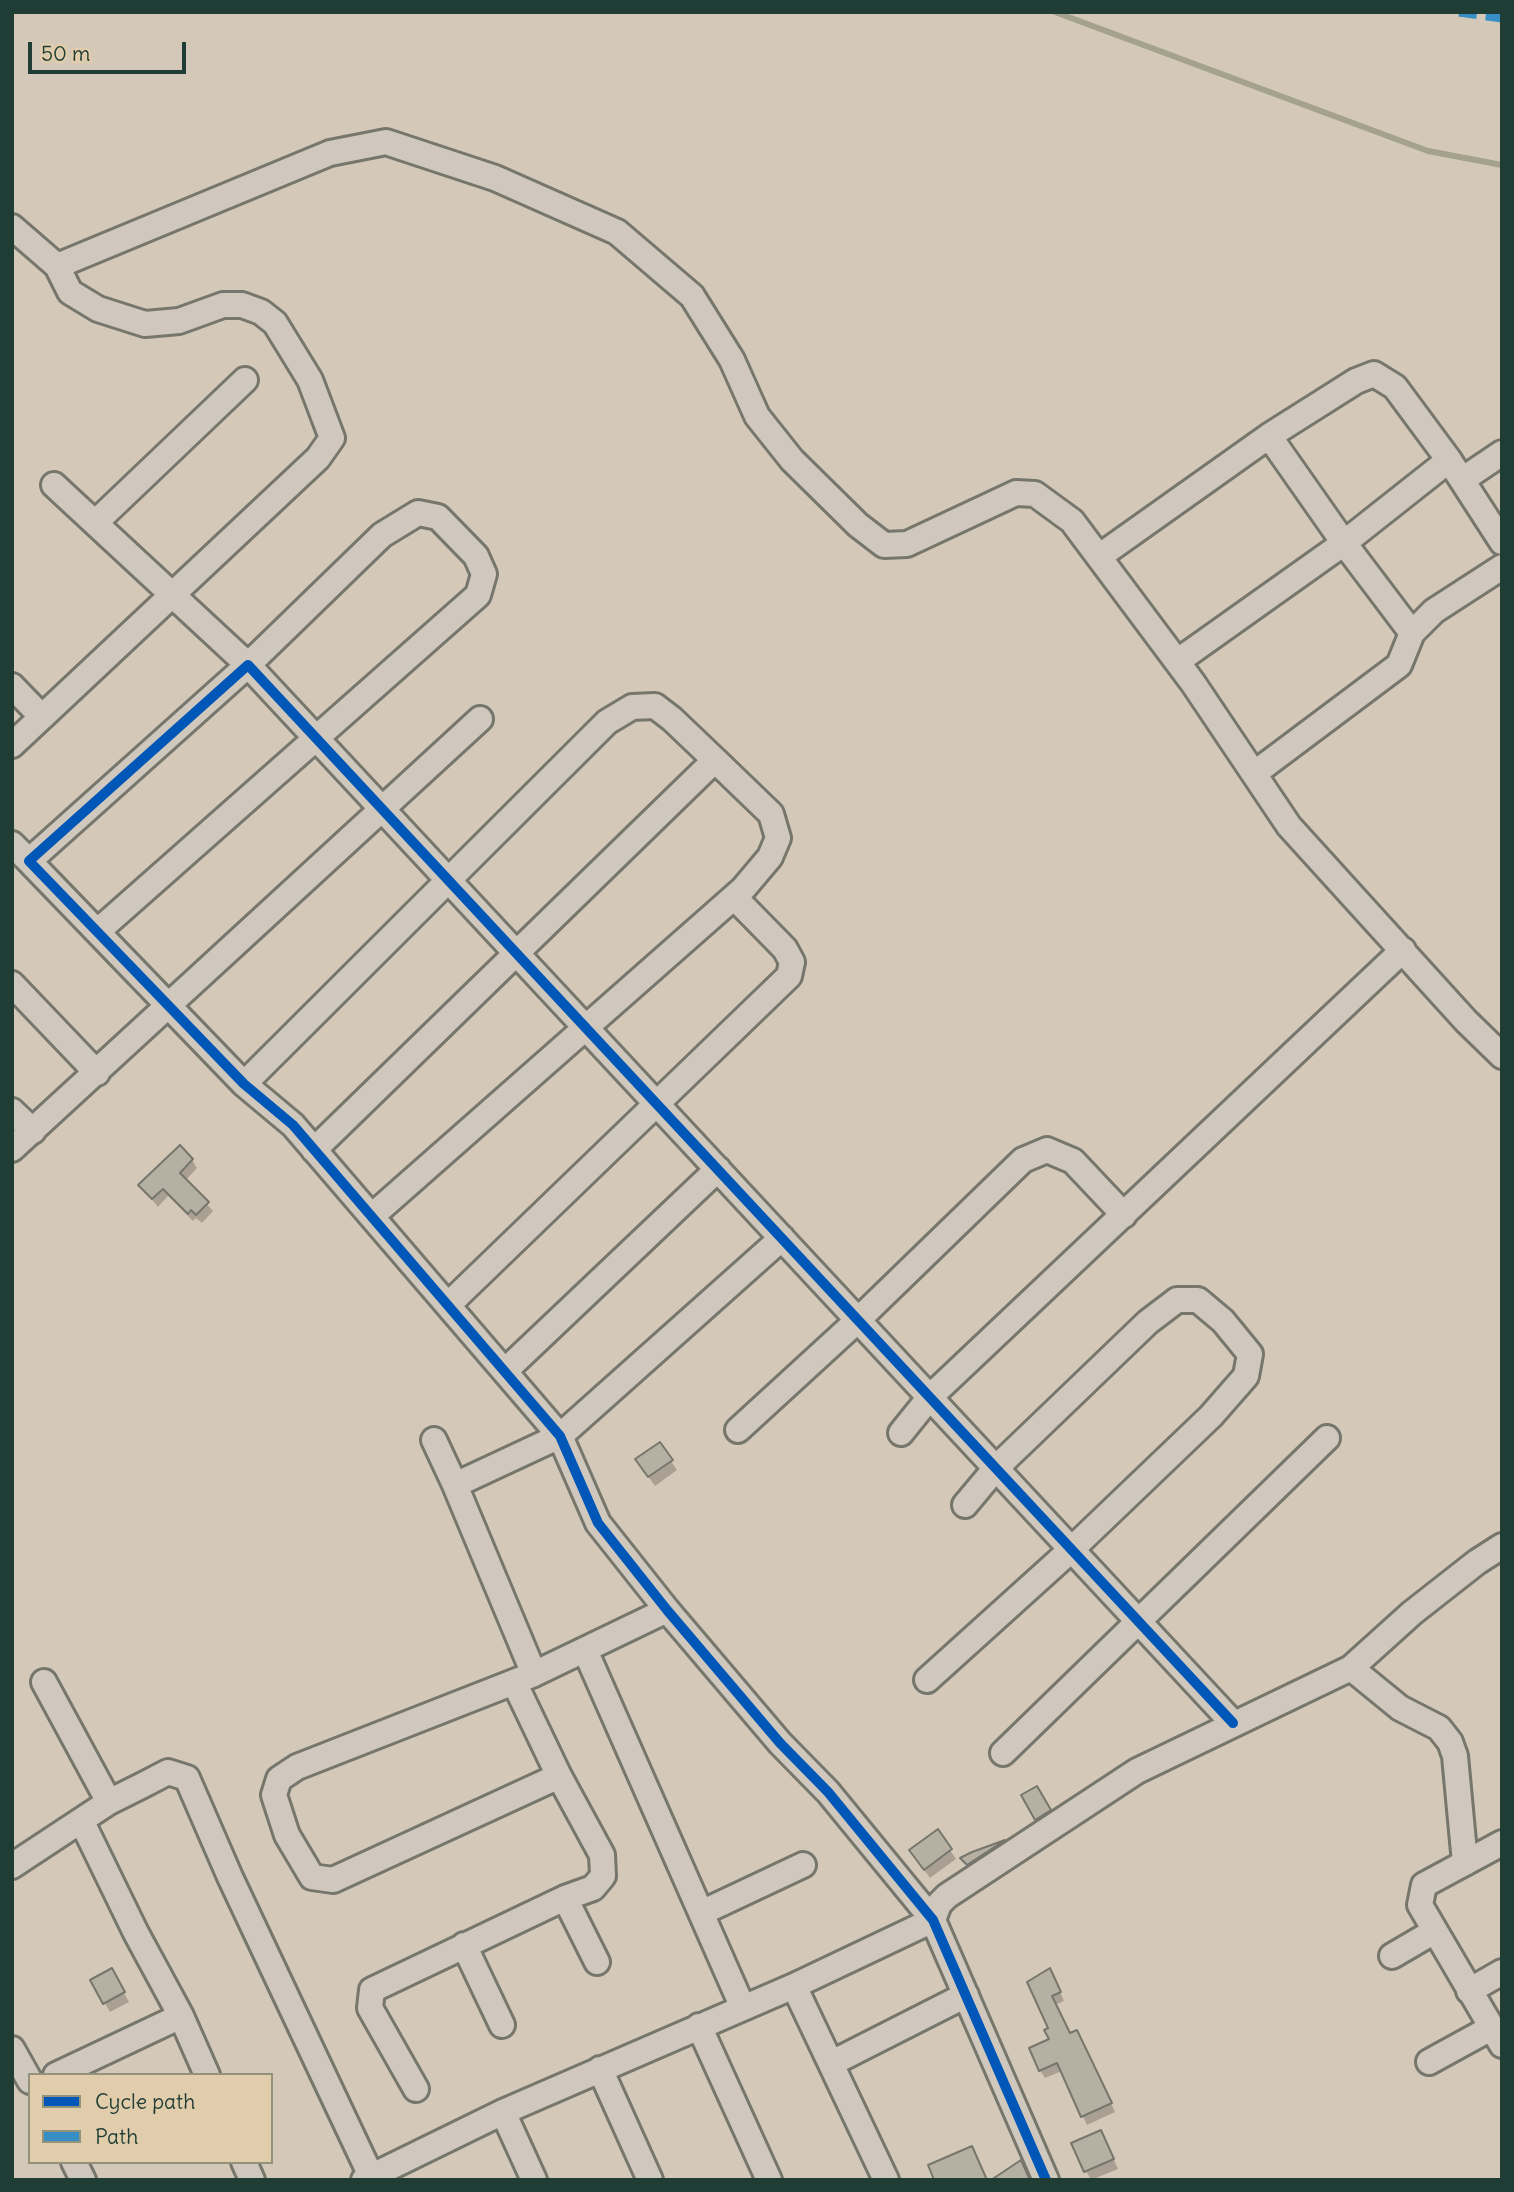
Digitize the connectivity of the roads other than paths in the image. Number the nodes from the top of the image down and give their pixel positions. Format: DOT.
graph roads {
  1 [pos="12,227"];
  2 [pos="57,266"];
  3 [pos="245,380"];
  4 [pos="1269,436"];
  5 [pos="1502,453"];
  6 [pos="1455,470"];
  7 [pos="54,485"];
  8 [pos="95,523"];
  9 [pos="1502,542"];
  10 [pos="1344,543"];
  11 [pos="1100,556"];
  12 [pos="1502,567"];
  13 [pos="173,595"];
  14 [pos="1412,633"];
  15 [pos="1178,662"];
  16 [pos="248,665"];
  17 [pos="12,686"];
  18 [pos="42,717"];
  19 [pos="480,719"];
  20 [pos="317,737"];
  21 [pos="12,745"];
  22 [pos="715,760"];
  23 [pos="1255,773"];
  24 [pos="383,808"];
  25 [pos="21,853"];
  26 [pos="449,879"];
  27 [pos="734,897"];
  28 [pos="98,930"];
  29 [pos="1403,950"];
  30 [pos="519,954"];
  31 [pos="12,984"];
  32 [pos="166,1006"];
  33 [pos="587,1028"];
  34 [pos="1502,1056"];
  35 [pos="97,1073"];
  36 [pos="244,1084"];
  37 [pos="658,1104"];
  38 [pos="12,1111"];
  39 [pos="33,1131"];
  40 [pos="12,1149"];
  41 [pos="314,1150"];
  42 [pos="718,1169"];
  43 [pos="1124,1214"];
  44 [pos="372,1216"];
  45 [pos="782,1238"];
  46 [pos="448,1305"];
  47 [pos="858,1320"];
  48 [pos="505,1371"];
  49 [pos="930,1397"];
  50 [pos="738,1430"];
  51 [pos="901,1433"];
  52 [pos="560,1436"];
  53 [pos="1327,1438"];
  54 [pos="434,1440"];
  55 [pos="996,1468"];
  56 [pos="455,1485"];
  57 [pos="965,1506"];
  58 [pos="1502,1546"];
  59 [pos="1072,1549"];
  60 [pos="667,1611"];
  61 [pos="1139,1621"];
  62 [pos="585,1650"];
  63 [pos="1351,1668"];
  64 [pos="524,1678"];
  65 [pos="927,1680"];
  66 [pos="44,1682"];
  67 [pos="1233,1723"];
  68 [pos="1003,1753"];
  69 [pos="559,1776"];
  70 [pos="109,1802"];
  71 [pos="82,1822"];
  72 [pos="1502,1843"];
  73 [pos="13,1862"];
  74 [pos="1465,1863"];
  75 [pos="803,1865"];
  76 [pos="565,1898"];
  77 [pos="701,1913"];
  78 [pos="933,1920"];
  79 [pos="1433,1931"];
  80 [pos="464,1945"];
  81 [pos="1392,1956"];
  82 [pos="597,1962"];
  83 [pos="1502,1972"];
  84 [pos="794,1986"];
  85 [pos="1469,1991"];
  86 [pos="966,1995"];
  87 [pos="743,2008"];
  88 [pos="181,2016"];
  89 [pos="502,2025"];
  90 [pos="699,2026"];
  91 [pos="1497,2037"];
  92 [pos="12,2049"];
  93 [pos="1429,2062"];
  94 [pos="832,2063"];
  95 [pos="600,2069"];
  96 [pos="60,2073"];
  97 [pos="206,2073"];
  98 [pos="28,2077"];
  99 [pos="28,2088"];
  100 [pos="416,2089"];
  101 [pos="12,2096"];
  102 [pos="503,2112"];
  103 [pos="75,2164"];
  104 [pos="245,2164"];
  105 [pos="368,2178"];
  106 [pos="83,2180"];
  107 [pos="252,2180"];
  108 [pos="534,2180"];
  109 [pos="650,2180"];
  110 [pos="769,2180"];
  111 [pos="886,2180"];
  112 [pos="1046,2180"];
  1 -- 2 [label="street"];
  2 -- 11 [label="street"];
  2 -- 13 [label="street"];
  3 -- 8 [label="street"];
  4 -- 6 [label="street"];
  4 -- 10 [label="street"];
  4 -- 11 [label="street"];
  5 -- 6 [label="street"];
  6 -- 9 [label="street"];
  6 -- 10 [label="street"];
  7 -- 8 [label="street"];
  8 -- 13 [label="street"];
  10 -- 14 [label="street"];
  10 -- 15 [label="street"];
  11 -- 15 [label="street"];
  12 -- 14 [label="street"];
  13 -- 16 [label="street"];
  13 -- 18 [label="street"];
  14 -- 23 [label="street"];
  15 -- 23 [label="street"];
  16 -- 20 [label="street"];
  16 -- 20 [label="street"];
  16 -- 25 [label="street"];
  17 -- 18 [label="street"];
  18 -- 21 [label="street"];
  19 -- 24 [label="street"];
  20 -- 24 [label="street"];
  20 -- 28 [label="street"];
  22 -- 26 [label="street"];
  22 -- 27 [label="street"];
  22 -- 30 [label="street"];
  23 -- 29 [label="street"];
  24 -- 26 [label="street"];
  24 -- 32 [label="street"];
  25 -- 28 [label="street"];
  26 -- 30 [label="street"];
  26 -- 36 [label="street"];
  27 -- 33 [label="street"];
  27 -- 37 [label="street"];
  28 -- 32 [label="street"];
  29 -- 34 [label="street"];
  29 -- 43 [label="street"];
  30 -- 33 [label="street"];
  30 -- 41 [label="street"];
  31 -- 35 [label="street"];
  32 -- 35 [label="street"];
  32 -- 36 [label="street"];
  33 -- 37 [label="street"];
  33 -- 44 [label="street"];
  35 -- 39 [label="street"];
  36 -- 41 [label="street"];
  37 -- 42 [label="street"];
  37 -- 46 [label="street"];
  38 -- 39 [label="street"];
  39 -- 40 [label="street"];
  41 -- 44 [label="street"];
  42 -- 45 [label="street"];
  42 -- 48 [label="street"];
  43 -- 47 [label="street"];
  43 -- 49 [label="street"];
  44 -- 46 [label="street"];
  45 -- 47 [label="street"];
  45 -- 52 [label="street"];
  46 -- 48 [label="street"];
  47 -- 49 [label="street"];
  47 -- 50 [label="street"];
  48 -- 52 [label="street"];
  49 -- 51 [label="street"];
  49 -- 55 [label="street"];
  52 -- 56 [label="street"];
  52 -- 60 [label="street"];
  53 -- 61 [label="street"];
  54 -- 56 [label="street"];
  55 -- 57 [label="street"];
  55 -- 59 [label="street"];
  55 -- 59 [label="street"];
  56 -- 64 [label="street"];
  58 -- 63 [label="street"];
  59 -- 61 [label="street"];
  59 -- 65 [label="street"];
  60 -- 62 [label="street"];
  60 -- 78 [label="street"];
  61 -- 67 [label="street"];
  61 -- 68 [label="street"];
  62 -- 64 [label="street"];
  62 -- 77 [label="street"];
  63 -- 67 [label="street"];
  63 -- 74 [label="street"];
  64 -- 69 [label="street"];
  64 -- 69 [label="street"];
  66 -- 70 [label="street"];
  67 -- 78 [label="street"];
  69 -- 76 [label="street"];
  70 -- 71 [label="street"];
  70 -- 105 [label="street"];
  71 -- 73 [label="street"];
  71 -- 88 [label="street"];
  72 -- 74 [label="street"];
  74 -- 79 [label="street"];
  75 -- 77 [label="street"];
  76 -- 80 [label="street"];
  76 -- 82 [label="street"];
  77 -- 87 [label="street"];
  78 -- 84 [label="street"];
  78 -- 86 [label="street"];
  79 -- 81 [label="street"];
  79 -- 85 [label="street"];
  80 -- 89 [label="street"];
  80 -- 100 [label="street"];
  83 -- 85 [label="street"];
  84 -- 87 [label="street"];
  84 -- 94 [label="street"];
  85 -- 91 [label="street"];
  86 -- 94 [label="street"];
  86 -- 112 [label="street"];
  87 -- 90 [label="street"];
  88 -- 96 [label="street"];
  88 -- 97 [label="street"];
  90 -- 95 [label="street"];
  90 -- 110 [label="street"];
  91 -- 93 [label="street"];
  92 -- 98 [label="street"];
  94 -- 111 [label="street"];
  95 -- 102 [label="street"];
  95 -- 109 [label="street"];
  99 -- 101 [label="street"];
  102 -- 105 [label="street"];
  102 -- 108 [label="street"];
  103 -- 106 [label="street"];
  104 -- 107 [label="street"];
}
